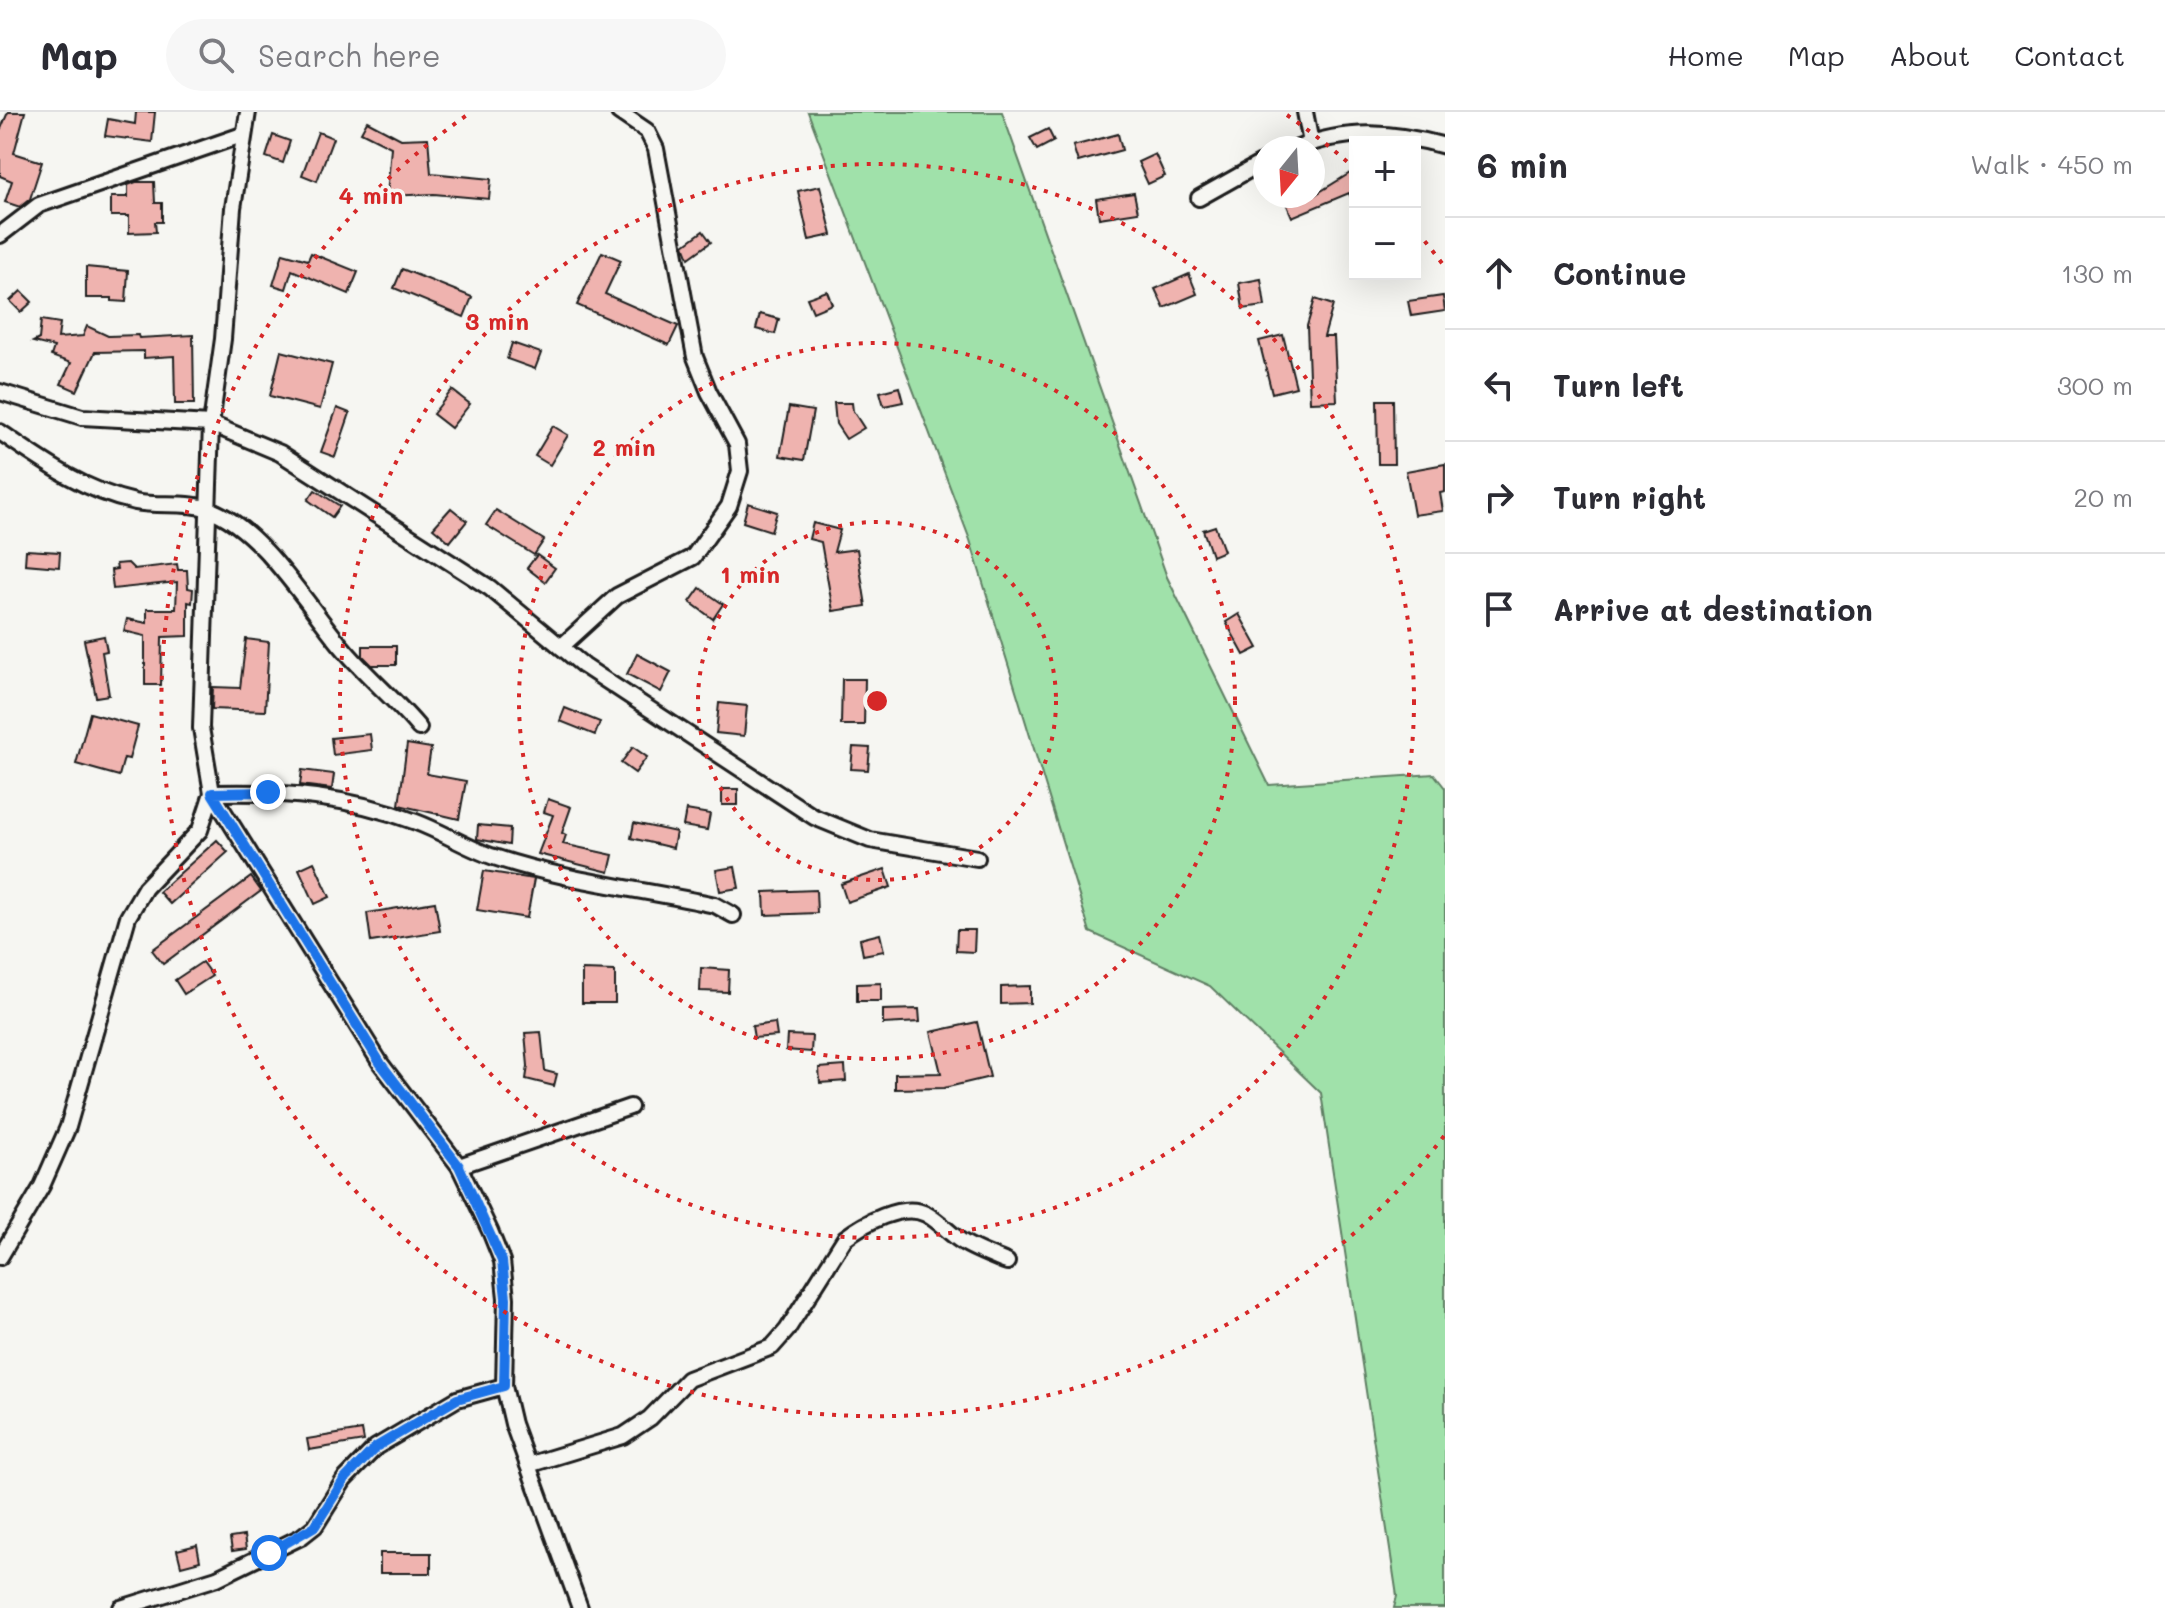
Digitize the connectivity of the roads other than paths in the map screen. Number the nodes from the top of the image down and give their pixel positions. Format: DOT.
graph roads {
  1 [pos="248,112"];
  2 [pos="619,112"];
  3 [pos="1305,112"];
  4 [pos="242,135"];
  5 [pos="1304,136"];
  6 [pos="1325,140"];
  7 [pos="1445,146"];
  8 [pos="1253,168"];
  9 [pos="1199,198"];
  10 [pos="0,235"];
  11 [pos="0,392"];
  12 [pos="211,424"];
  13 [pos="0,432"];
  14 [pos="207,508"];
  15 [pos="561,647"];
  16 [pos="419,728"];
  17 [pos="212,793"];
  18 [pos="977,858"];
  19 [pos="733,915"];
  20 [pos="630,1107"];
  21 [pos="459,1166"];
  22 [pos="0,1257"];
  23 [pos="1007,1262"];
  24 [pos="504,1386"];
  25 [pos="528,1465"];
  26 [pos="121,1608"];
  27 [pos="580,1608"];
  1 -- 4 [label="street"];
  2 -- 15 [label="street"];
  3 -- 5 [label="street"];
  4 -- 10 [label="street"];
  4 -- 12 [label="street"];
  6 -- 7 [label="street"];
  8 -- 9 [label="street"];
  11 -- 12 [label="street"];
  12 -- 14 [label="street"];
  12 -- 15 [label="street"];
  13 -- 14 [label="street"];
  14 -- 16 [label="street"];
  14 -- 17 [label="street"];
  15 -- 18 [label="street"];
  17 -- 19 [label="street"];
  17 -- 21 [label="street"];
  17 -- 22 [label="street"];
  20 -- 21 [label="street"];
  21 -- 24 [label="street"];
  23 -- 25 [label="street"];
  24 -- 25 [label="street"];
  24 -- 26 [label="street"];
  25 -- 27 [label="street"];
}
